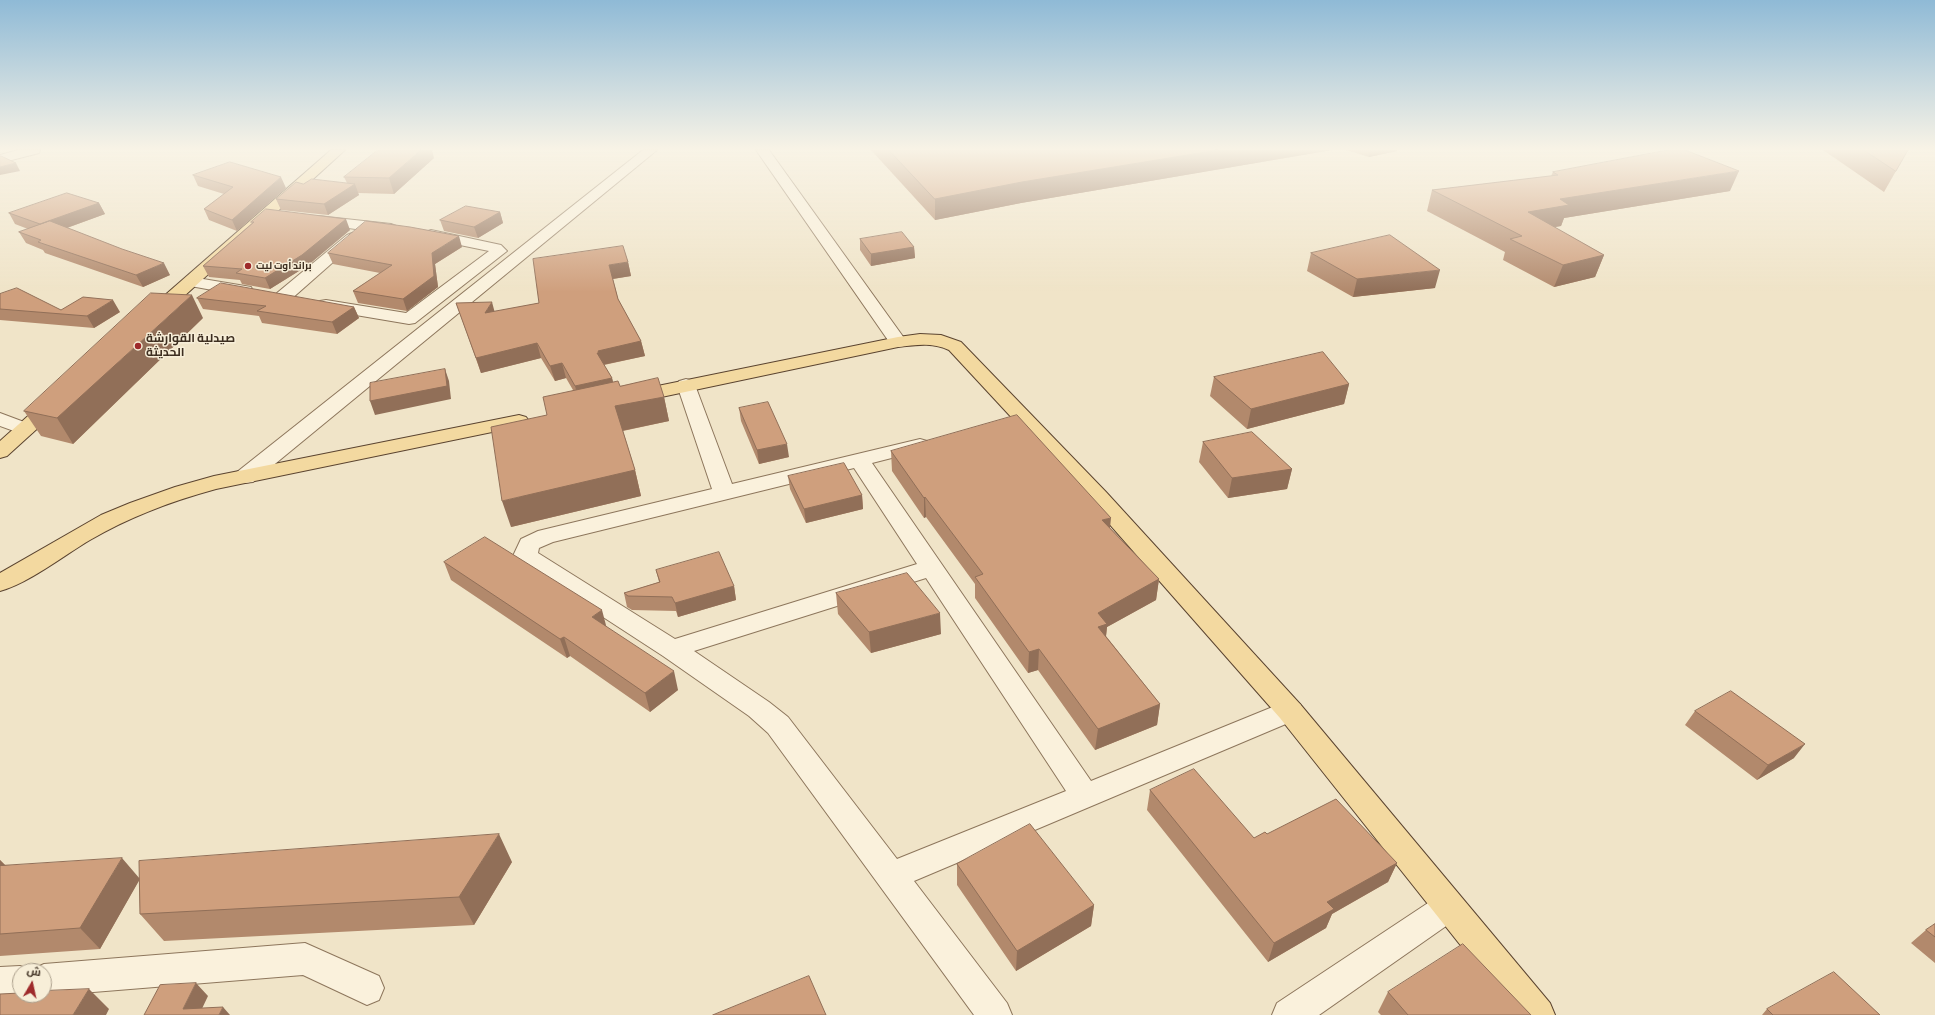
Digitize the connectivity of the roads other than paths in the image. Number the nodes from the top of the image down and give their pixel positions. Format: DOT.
graph roads {
  1 [pos="286,197"];
  2 [pos="592,197"];
  3 [pos="796,197"];
  4 [pos="267,214"];
  5 [pos="366,226"];
  6 [pos="191,282"];
  7 [pos="270,295"];
  8 [pos="144,324"];
  9 [pos="898,342"];
  10 [pos="686,385"];
  11 [pos="67,392"];
  12 [pos="611,402"];
  13 [pos="542,416"];
  14 [pos="0,419"];
  15 [pos="25,429"];
  16 [pos="941,440"];
  17 [pos="0,452"];
  18 [pos="859,460"];
  19 [pos="245,477"];
  20 [pos="724,492"];
  21 [pos="932,568"];
  22 [pos="0,583"];
  23 [pos="672,649"];
  24 [pos="1290,711"];
  25 [pos="1085,796"];
  26 [pos="891,876"];
  27 [pos="1448,907"];
  28 [pos="52,979"];
  29 [pos="12,983"];
  30 [pos="0,984"];
  31 [pos="367,988"];
  32 [pos="995,1015"];
  33 [pos="1289,1015"];
  34 [pos="1538,1015"];
  1 -- 4 [label="main road"];
  2 -- 19 [label="street"];
  3 -- 9 [label="street"];
  4 -- 5 [label="street"];
  4 -- 6 [label="main road"];
  5 -- 7 [label="street"];
  5 -- 7 [label="street"];
  6 -- 7 [label="street"];
  6 -- 8 [label="main road"];
  9 -- 10 [label="main road"];
  9 -- 24 [label="main road"];
  10 -- 12 [label="main road"];
  10 -- 20 [label="street"];
  11 -- 15 [label="main road"];
  13 -- 19 [label="main road"];
  14 -- 15 [label="street"];
  15 -- 17 [label="main road"];
  16 -- 18 [label="street"];
  18 -- 20 [label="street"];
  18 -- 21 [label="street"];
  19 -- 22 [label="main road"];
  20 -- 23 [label="street"];
  21 -- 23 [label="street"];
  21 -- 25 [label="street"];
  23 -- 26 [label="street"];
  24 -- 25 [label="street"];
  24 -- 27 [label="main road"];
  25 -- 26 [label="street"];
  26 -- 32 [label="street"];
  27 -- 33 [label="street"];
  27 -- 34 [label="main road"];
  28 -- 31 [label="street"];
  29 -- 30 [label="street"];
}
